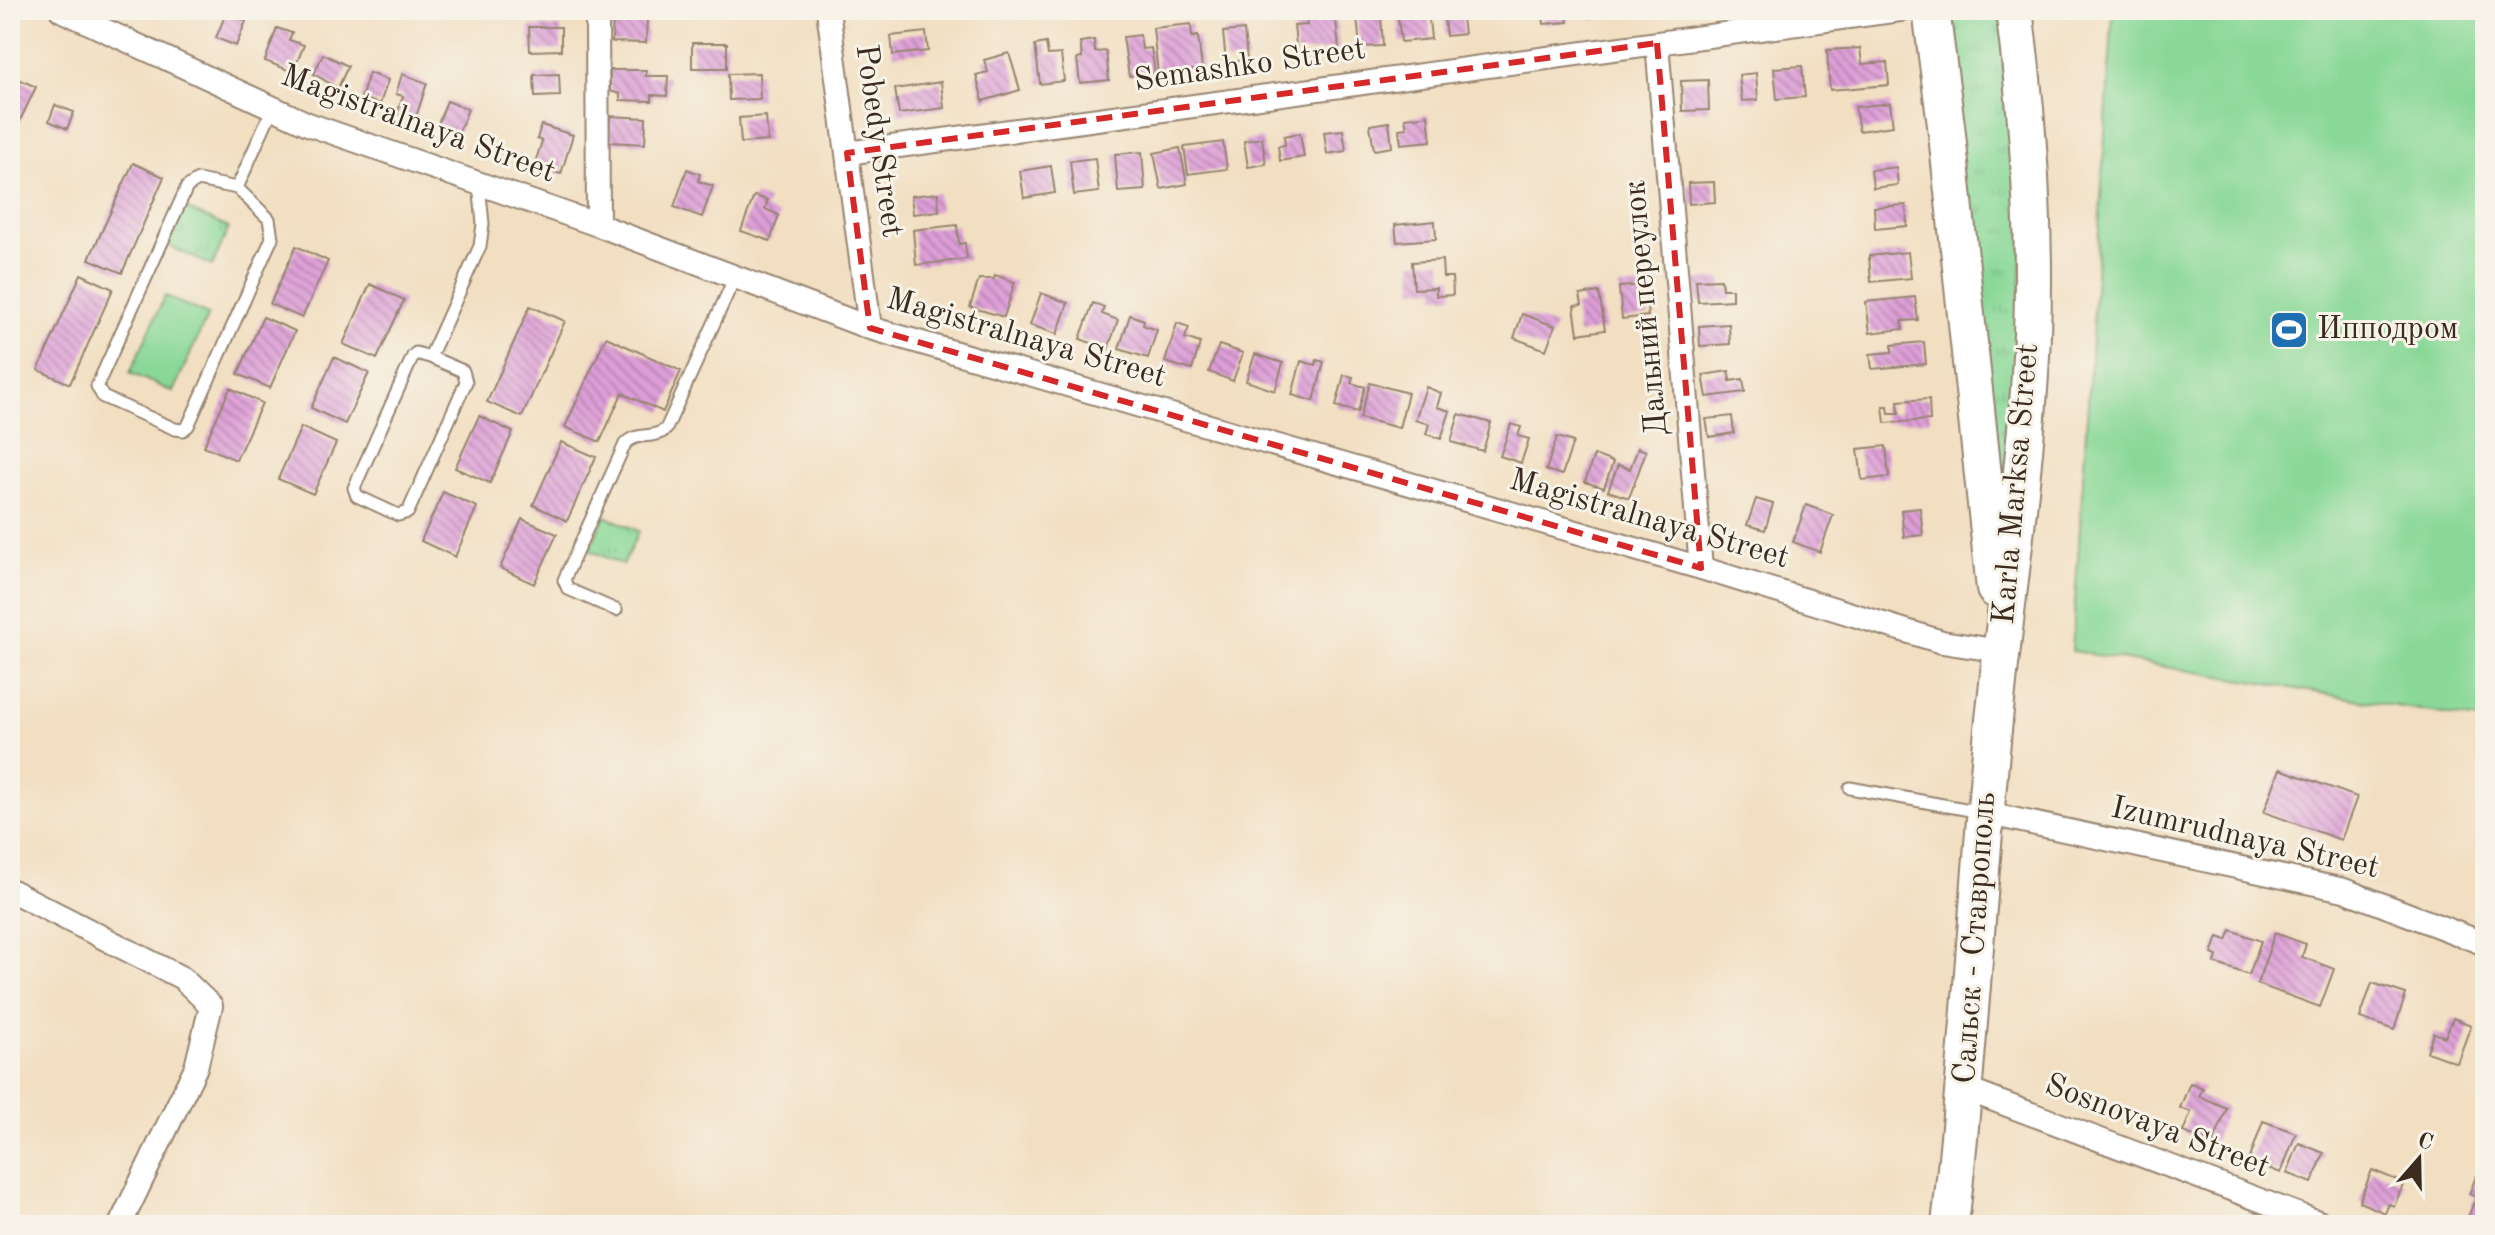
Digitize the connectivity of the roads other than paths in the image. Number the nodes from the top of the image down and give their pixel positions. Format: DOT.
graph roads {
  1 [pos="61,10"];
  2 [pos="597,10"];
  3 [pos="828,10"];
  4 [pos="1900,10"];
  5 [pos="1931,10"];
  6 [pos="2014,10"];
  7 [pos="1657,43"];
  8 [pos="273,107"];
  9 [pos="847,153"];
  10 [pos="479,184"];
  11 [pos="237,188"];
  12 [pos="598,225"];
  13 [pos="735,277"];
  14 [pos="870,328"];
  15 [pos="430,357"];
  16 [pos="1701,568"];
  17 [pos="616,610"];
  18 [pos="2001,651"];
  19 [pos="1850,788"];
  20 [pos="1985,813"];
  21 [pos="10,890"];
  22 [pos="2485,944"];
  23 [pos="1965,1089"];
  24 [pos="120,1225"];
  25 [pos="1950,1225"];
  26 [pos="2326,1225"];
  1 -- 8 [label="street, Magistralnaya Street"];
  2 -- 12 [label="street"];
  3 -- 9 [label="street, Pobedy Street"];
  4 -- 7 [label="street, Semashko Street"];
  5 -- 18 [label="main road, Karla Marksa Street"];
  6 -- 18 [label="main road, Karla Marksa Street"];
  7 -- 9 [label="street, Semashko Street"];
  7 -- 16 [label="street, Дальний переулок"];
  8 -- 10 [label="street, Magistralnaya Street"];
  8 -- 11 [label="lane"];
  9 -- 14 [label="street, Pobedy Street"];
  10 -- 12 [label="street, Magistralnaya Street"];
  10 -- 15 [label="lane"];
  11 -- 11 [label="lane"];
  12 -- 13 [label="street, Magistralnaya Street"];
  13 -- 14 [label="street, Magistralnaya Street"];
  13 -- 17 [label="lane"];
  14 -- 16 [label="street, Magistralnaya Street"];
  15 -- 15 [label="lane"];
  16 -- 18 [label="street, Magistralnaya Street"];
  18 -- 20 [label="main road, Сальск - Ставрополь"];
  19 -- 20 [label="lane"];
  20 -- 22 [label="street, Izumrudnaya Street"];
  20 -- 23 [label="main road, Сальск - Ставрополь"];
  21 -- 24 [label="street"];
  23 -- 25 [label="main road, Сальск - Ставрополь"];
  23 -- 26 [label="street, Sosnovaya Street"];
}
